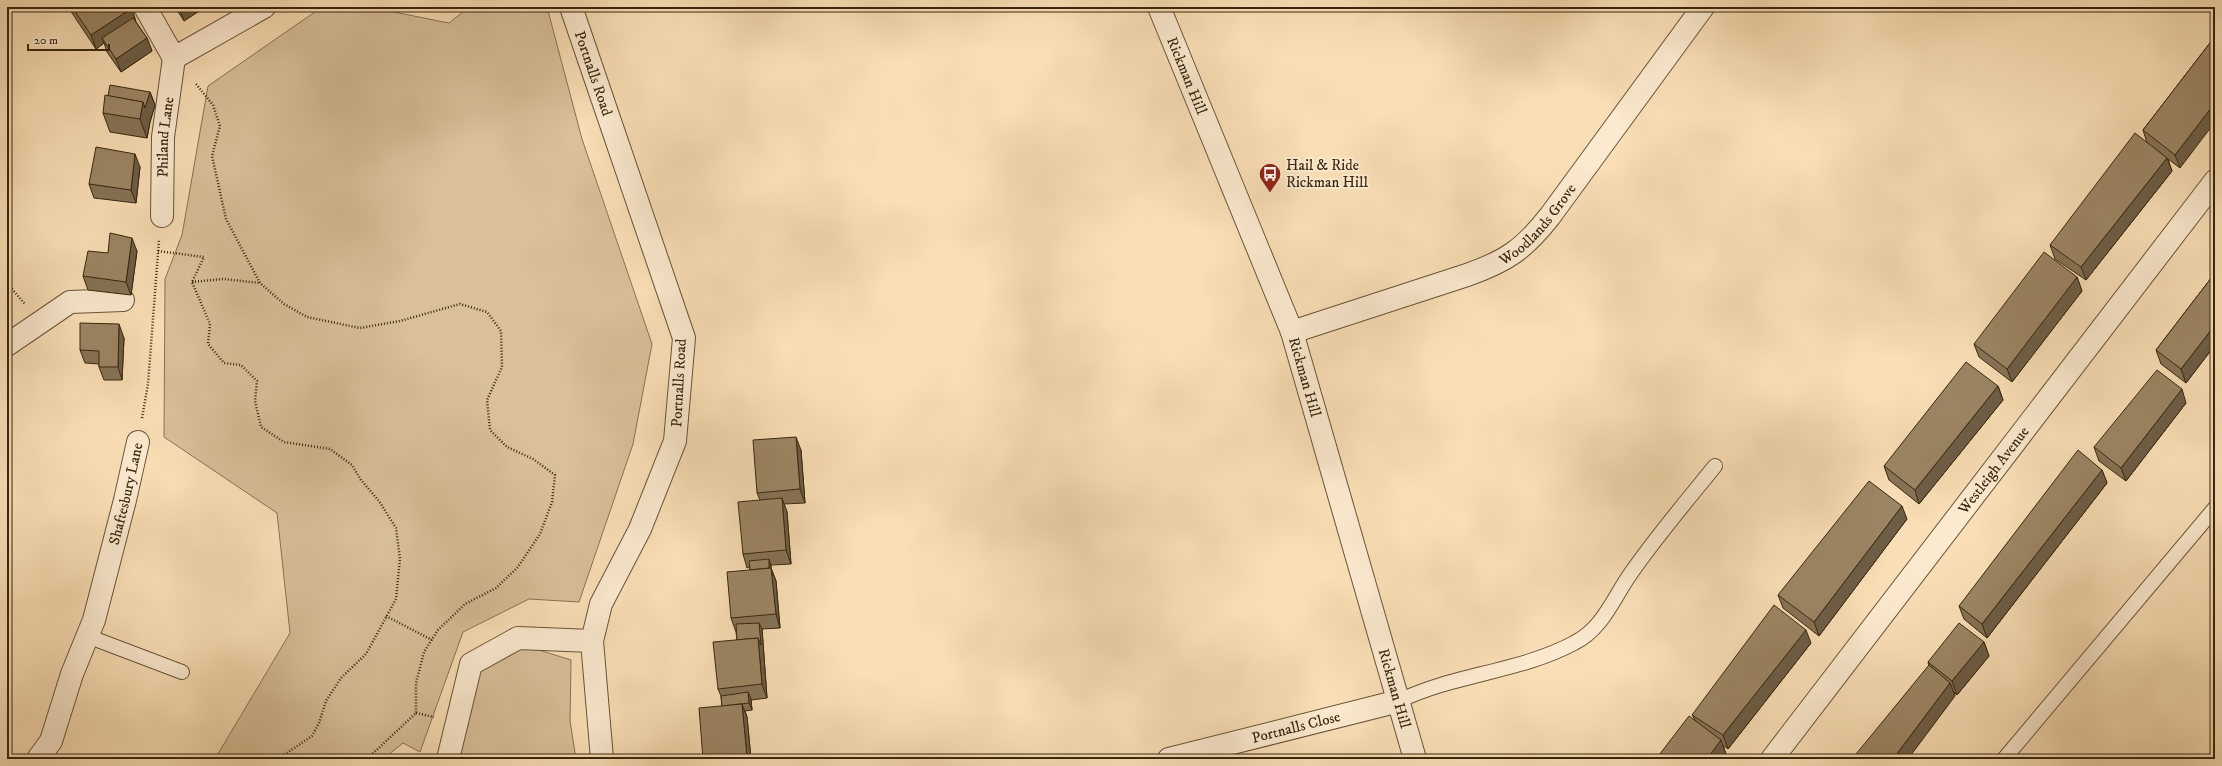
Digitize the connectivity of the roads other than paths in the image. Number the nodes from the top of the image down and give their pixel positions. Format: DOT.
graph roads {
  1 [pos="145,7"];
  2 [pos="264,7"];
  3 [pos="570,7"];
  4 [pos="1159,7"];
  5 [pos="1703,7"];
  6 [pos="174,58"];
  7 [pos="2215,181"];
  8 [pos="162,216"];
  9 [pos="123,300"];
  10 [pos="1292,332"];
  11 [pos="7,344"];
  12 [pos="138,442"];
  13 [pos="1715,466"];
  14 [pos="2215,508"];
  15 [pos="88,636"];
  16 [pos="592,641"];
  17 [pos="182,672"];
  18 [pos="1399,701"];
  19 [pos="38,759"];
  20 [pos="448,759"];
  21 [pos="602,759"];
  22 [pos="1170,759"];
  23 [pos="1416,759"];
  24 [pos="1772,759"];
  25 [pos="2004,759"];
  1 -- 6 [label="street"];
  2 -- 6 [label="street"];
  3 -- 16 [label="street, Portnalls Road"];
  4 -- 10 [label="street, Rickman Hill"];
  5 -- 10 [label="street, Woodlands Grove"];
  6 -- 8 [label="street, Philand Lane"];
  7 -- 24 [label="street, Westleigh Avenue"];
  9 -- 11 [label="street"];
  10 -- 18 [label="street, Rickman Hill"];
  12 -- 15 [label="street, Shaftesbury Lane"];
  13 -- 18 [label="lane"];
  14 -- 25 [label="lane"];
  15 -- 17 [label="lane"];
  15 -- 19 [label="street, Shaftesbury Lane"];
  16 -- 20 [label="street"];
  16 -- 21 [label="street, Portnalls Road"];
  18 -- 22 [label="street, Portnalls Close"];
  18 -- 23 [label="street, Rickman Hill"];
}
